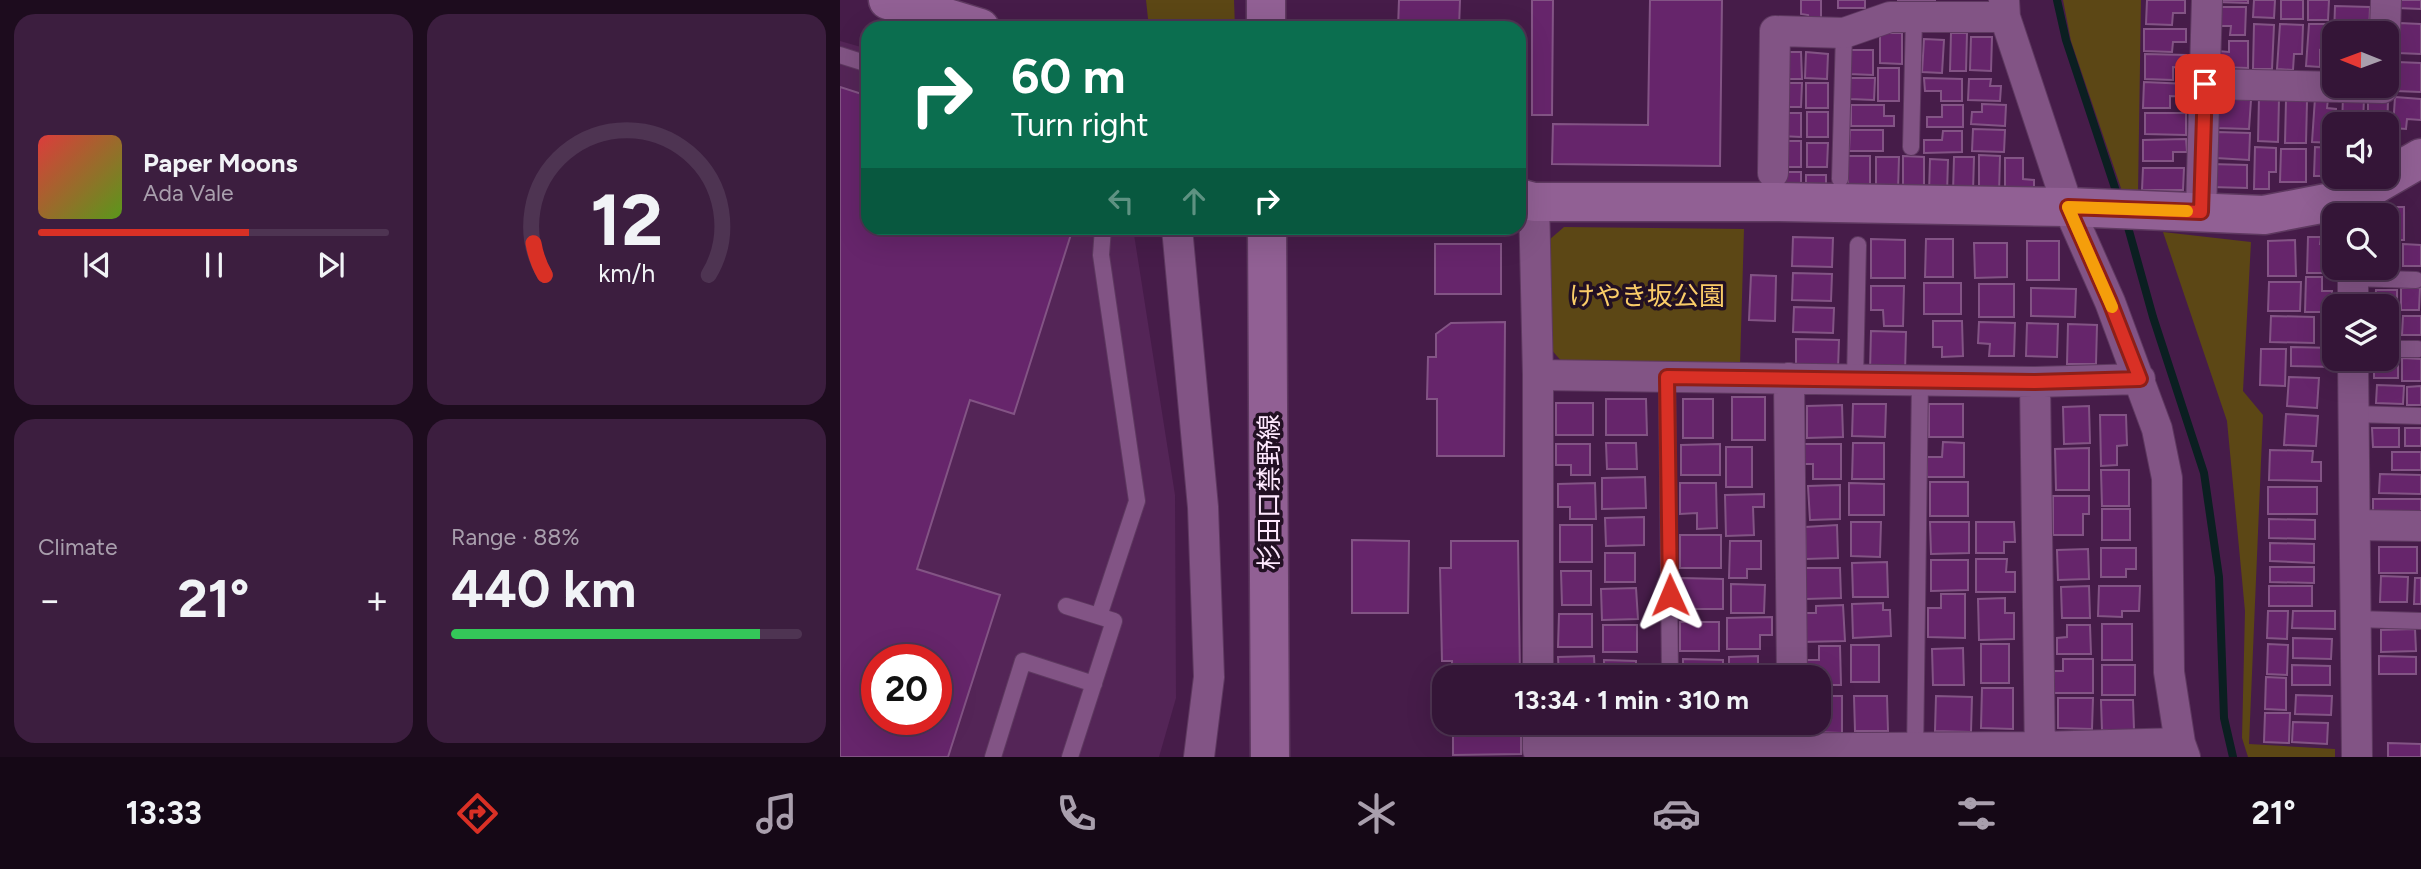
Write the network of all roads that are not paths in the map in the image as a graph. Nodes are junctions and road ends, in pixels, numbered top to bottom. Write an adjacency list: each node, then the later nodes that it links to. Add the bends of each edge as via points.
1 (888, 0): 7 (street)
2 (1266, 0): 8 (street)
3 (2207, 0): 13 (street)
4 (2386, 0): 9 (street)
5 (2004, 8): 6 (street); 21 (street)
6 (1898, 11): 10 (street); 15 (lane)
7 (957, 21)
8 (1266, 21)
9 (2385, 21)
10 (1844, 33): 17 (street, via 1775,31); 18 (lane)
11 (840, 55): 12 (lane)
12 (861, 62)
13 (2205, 84): 14 (street); 23 (street)
14 (2322, 87)
15 (1911, 147)
16 (2421, 158): 20 (street)
17 (1773, 173)
18 (1840, 179)
19 (1527, 200): 21 (street); 33 (street)
20 (2358, 203)
21 (2068, 207): 23 (street); 37 (street)
22 (2322, 210): 23 (street, via 2264,215)
23 (2186, 211)
24 (1102, 235): 45 (lane, via 1101,255 1137,501)
25 (1178, 235): 60 (street, via 1203,507 1209,677)
26 (1267, 235): 61 (street, 杉田口禁野線)
27 (1858, 245): 36 (lane)
28 (2416, 280): 29 (lane)
29 (2353, 284)
30 (2399, 349): 31 (lane)
31 (2418, 349)
32 (2353, 371): 40 (street)
33 (1538, 375): 34 (street); 48 (street)
34 (1667, 377): 35 (street); 49 (lane)
35 (1789, 378): 36 (street); 50 (street)
36 (1855, 379): 38 (street)
37 (2140, 379): 39 (street); 55 (street, via 2167,478 2169,672)
38 (1920, 380): 39 (street); 56 (lane)
39 (2035, 382): 57 (street)
40 (2354, 414): 41 (lane); 42 (street)
41 (2421, 415)
42 (2355, 524): 43 (street); 46 (street)
43 (2421, 526)
44 (1066, 606): 45 (lane)
45 (1099, 616): 51 (lane, via 1114,621)
46 (2356, 619): 47 (lane); 62 (street)
47 (2421, 621)
48 (1538, 665)
49 (1670, 665)
50 (1792, 665)
51 (1094, 684): 58 (lane, via 1023,661); 59 (lane)
52 (1792, 742): 54 (street); 56 (street)
53 (1538, 743): 54 (street)
54 (1671, 743)
55 (2182, 750): 57 (street)
56 (1915, 752): 57 (street)
57 (2040, 752)
58 (993, 757)
59 (1070, 757)
60 (1199, 757)
61 (1270, 757)
62 (2357, 757)

